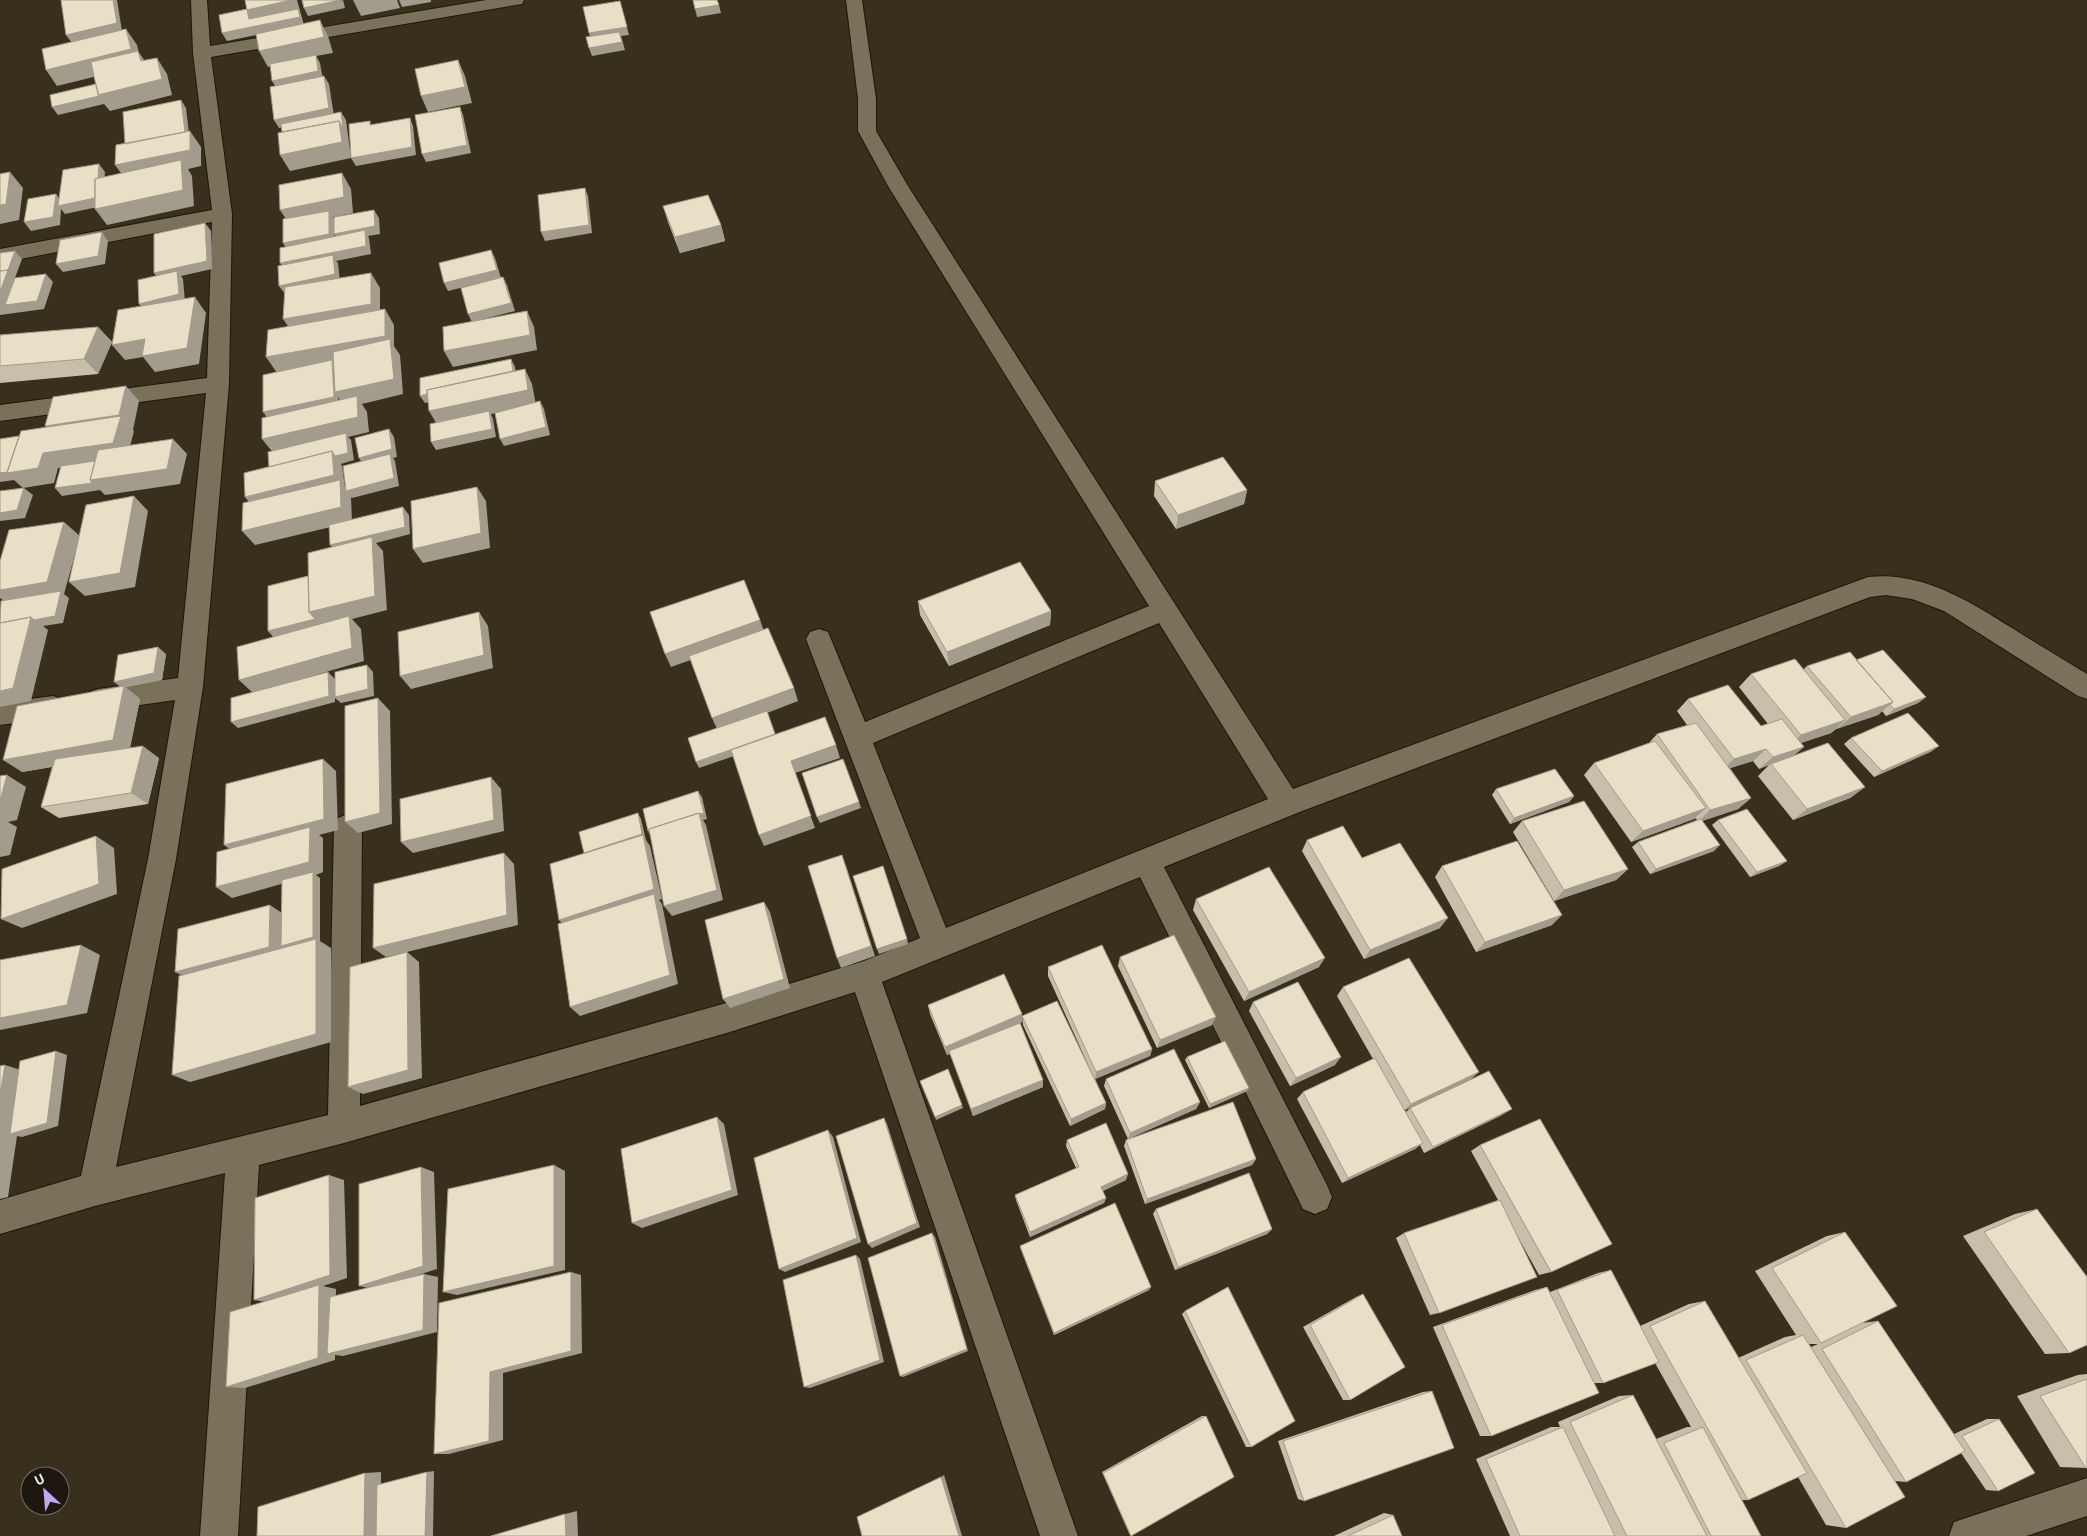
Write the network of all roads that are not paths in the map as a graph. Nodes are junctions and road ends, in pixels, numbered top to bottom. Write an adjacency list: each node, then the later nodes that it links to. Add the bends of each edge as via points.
1 (199, 0): 4 (street)
2 (516, 0): 4 (street)
3 (860, 1): 9 (street, via 868,131 898,186)
4 (202, 53): 5 (street)
5 (222, 214): 6 (street); 7 (street)
6 (0, 256)
7 (218, 384): 8 (street); 11 (street)
8 (0, 413)
9 (1164, 610): 14 (street); 15 (street)
10 (819, 639): 14 (street)
11 (190, 687): 13 (street); 22 (street, via 162,859)
12 (2087, 688): 15 (street, via 1953,604 1914,588 1868,587)
13 (0, 714)
14 (856, 738): 18 (street)
15 (1286, 804): 17 (street)
16 (348, 827): 20 (street)
17 (1147, 862): 18 (street); 23 (street)
18 (938, 945): 19 (street)
19 (864, 975): 20 (street, via 730,1017); 27 (street)
20 (344, 1127): 21 (street)
21 (243, 1151): 22 (street); 26 (street)
22 (95, 1189): 24 (street)
23 (1316, 1197)
24 (0, 1217)
25 (2087, 1497): 28 (street)
26 (219, 1536)
27 (1059, 1536)
28 (1968, 1536)

